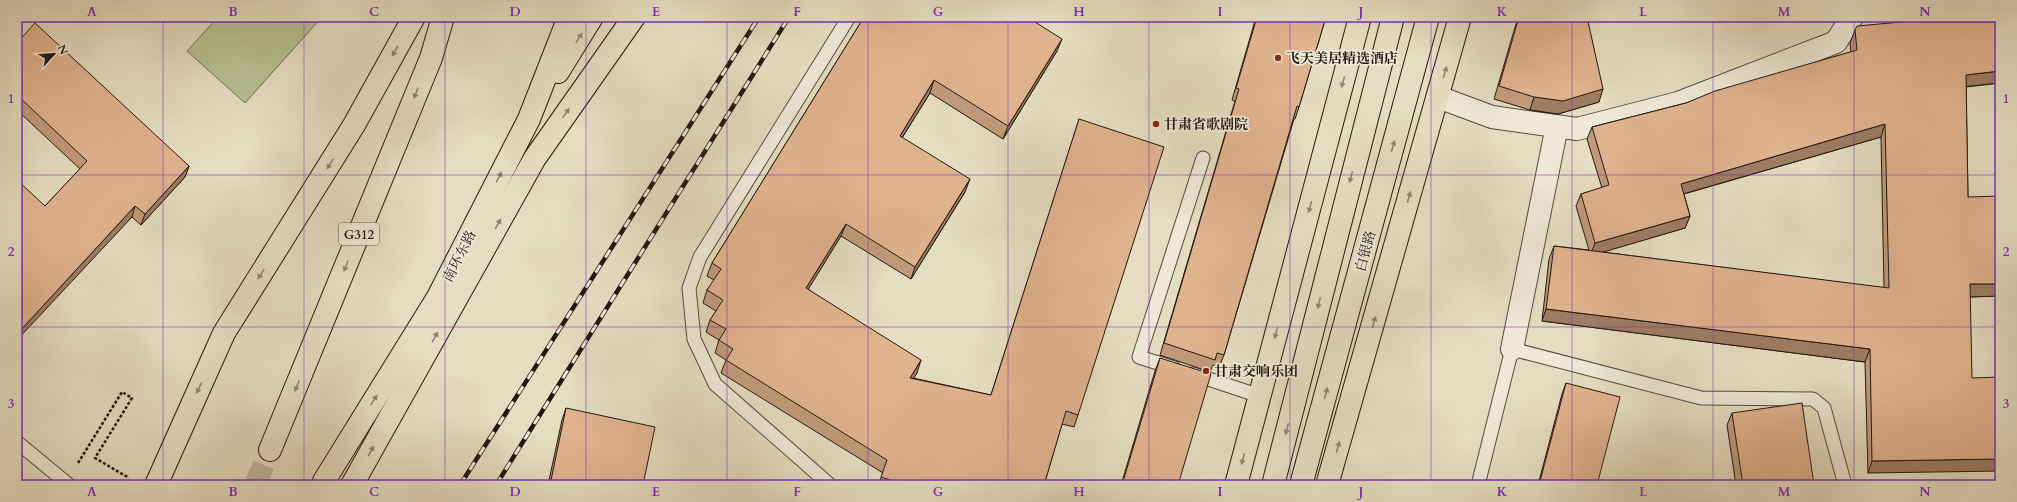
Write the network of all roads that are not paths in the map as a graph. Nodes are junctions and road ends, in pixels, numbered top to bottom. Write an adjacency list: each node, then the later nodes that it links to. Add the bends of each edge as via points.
1 (414, 17): 22 (main road, one-way to 22, via 354,125 224,333)
2 (443, 17): 19 (main road, G312, one-way to 19, via 431,58)
3 (569, 17): 13 (main road, 南环东路)
4 (592, 17): 13 (main road, one-way to 4)
5 (634, 17): 23 (main road, one-way to 5, via 535,158)
6 (849, 17): 24 (lane, via 700,257 689,288 694,338 715,384)
7 (1360, 17): 17 (main road, one-way to 17)
8 (1392, 17): 26 (main road, one-way to 26)
9 (1428, 17): 27 (main road, 白银路, one-way to 9)
10 (1460, 17): 12 (main road, one-way to 10)
11 (1852, 17): 14 (street, via 1836,42 1678,103 1578,129)
12 (1438, 97): 14 (street, via 1492,116); 28 (main road, one-way to 12)
13 (529, 119): 20 (main road, 南环东路, one-way to 13, via 438,297)
14 (1556, 126): 16 (street)
15 (1203, 158): 17 (lane, via 1139,357)
16 (1512, 349): 29 (lane); 30 (lane, via 1701,398 1813,399 1824,408)
17 (1260, 396): 25 (main road, one-way to 25)
18 (17, 442): 21 (lane)
19 (270, 450)
20 (324, 481)
21 (68, 483)
22 (146, 483)
23 (352, 485)
24 (830, 485)
25 (1236, 485)
26 (1273, 485)
27 (1301, 485)
28 (1328, 485)
29 (1478, 485)
30 (1845, 485)

